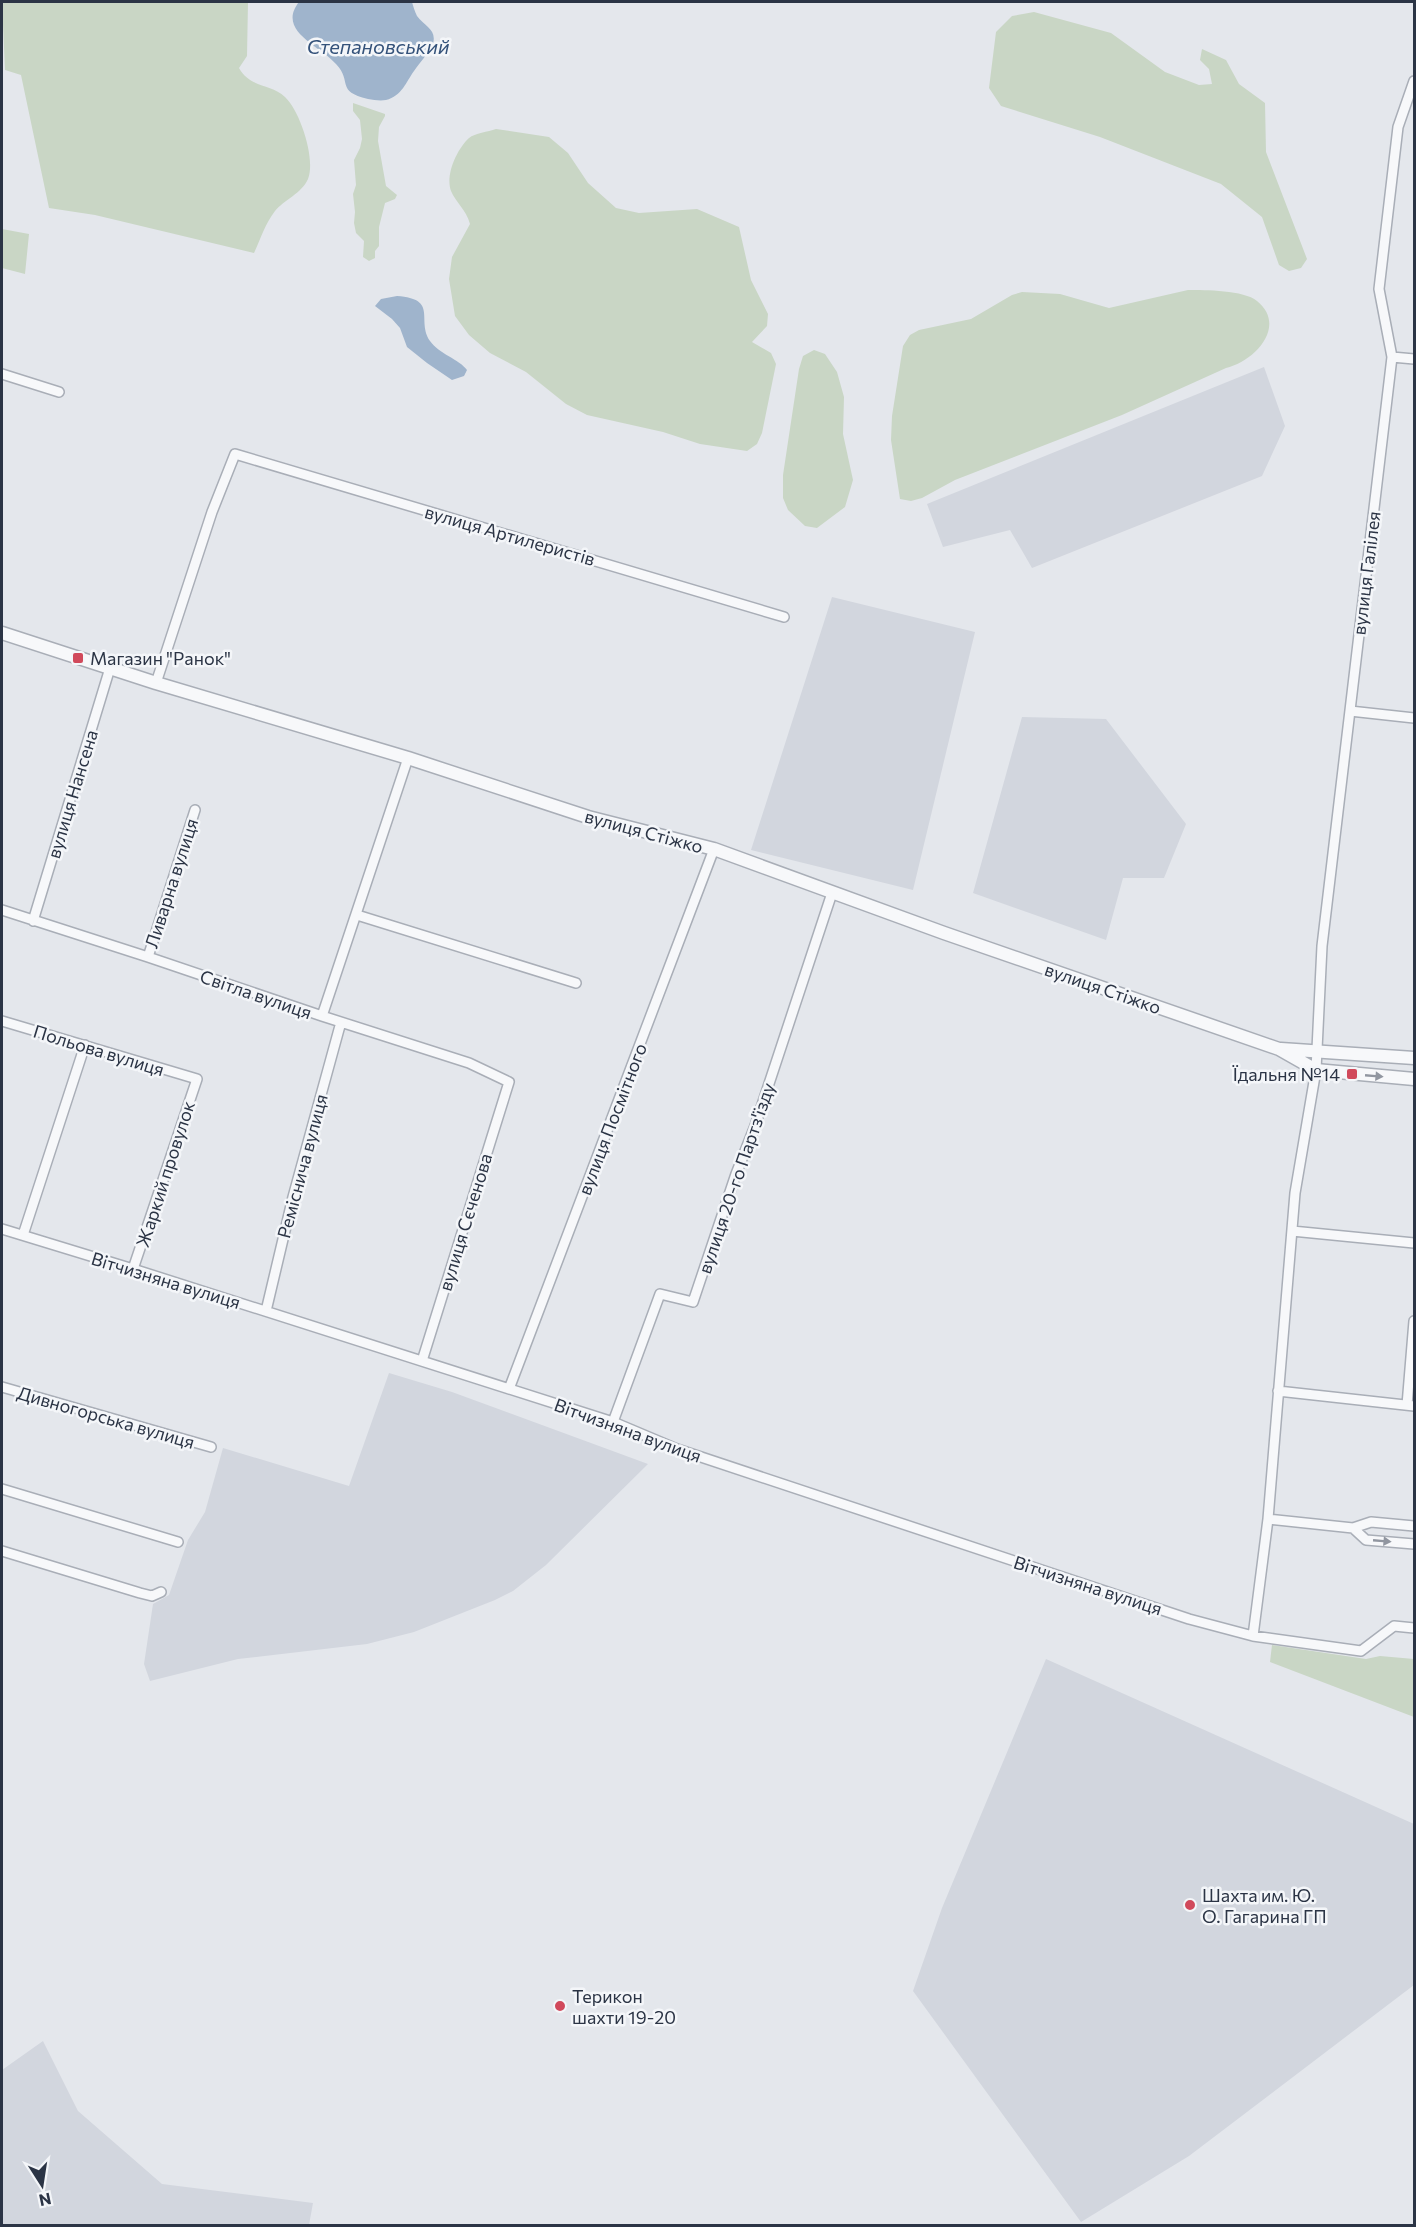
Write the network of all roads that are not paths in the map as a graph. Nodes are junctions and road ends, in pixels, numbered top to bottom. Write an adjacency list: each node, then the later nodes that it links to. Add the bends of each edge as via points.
1 (1414, 81): 2 (street, вулиця Галілея, via 1398,127 1379,289)
2 (1392, 357): 3 (street); 10 (street, вулиця Галілея)
3 (1414, 359)
4 (2, 374): 5 (street)
5 (58, 392)
6 (784, 617): 9 (street, вулиця Артилеристів, via 235,454)
7 (2, 633): 8 (street, вулиця Стіжко)
8 (110, 668): 9 (street, вулиця Стіжко); 18 (street, вулиця Нансена)
9 (156, 683): 12 (street, вулиця Стіжко)
10 (1350, 711): 11 (street); 26 (street, вулиця Галілея, via 1322,946)
11 (1414, 718)
12 (408, 758): 14 (street, вулиця Стіжко, via 588,817); 17 (street)
13 (195, 810): 19 (street, Ливарна вулиця)
14 (714, 849): 15 (street, вулиця Стіжко); 41 (street, вулиця Посмітного)
15 (832, 893): 25 (street, вулиця Стіжко); 44 (street, вулиця 20-го Партз'їзду, via 693,1302 660,1294)
16 (2, 910): 18 (street, Світла вулиця)
17 (357, 915): 20 (street); 21 (street)
18 (33, 921): 19 (street, Світла вулиця)
19 (148, 957): 21 (street, Світла вулиця)
20 (576, 983)
21 (322, 1016): 23 (street, Світла вулиця)
22 (2, 1021): 24 (street, Польова вулиця)
23 (341, 1022): 31 (street, Світла вулиця, via 469,1063); 37 (street, Реміснича вулиця)
24 (85, 1045): 29 (street, Польова вулиця); 34 (street)
25 (1280, 1049): 26 (street, вулиця Стіжко); 28 (street, вулиця Стіжко)
26 (1317, 1050): 27 (street, вулиця Стіжко); 28 (street, вулиця Галілея)
27 (1414, 1058)
28 (1316, 1070): 30 (street, вулиця Стіжко, one-way to 30); 33 (street, вулиця Галілея)
29 (197, 1079): 36 (street, Жаркий провулок)
30 (1414, 1079)
31 (509, 1082): 39 (street, вулиця Сєченова)
32 (2, 1230): 34 (street, Вітчизняна вулиця)
33 (1292, 1231): 35 (street); 42 (street, вулиця Галілея)
34 (23, 1235): 36 (street, Вітчизняна вулиця)
35 (1414, 1243)
36 (134, 1269): 37 (street, Вітчизняна вулиця)
37 (266, 1311): 39 (street, Вітчизняна вулиця)
38 (1414, 1321): 43 (street)
39 (422, 1361): 41 (street, Вітчизняна вулиця)
40 (2, 1387): 45 (street, Дивногорська вулиця)
41 (509, 1389): 44 (street, Вітчизняна вулиця)
42 (1278, 1391): 43 (street); 47 (street, вулиця Галілея)
43 (1411, 1406)
44 (613, 1422): 55 (street, Вітчизняна вулиця, via 677,1449 1178,1615)
45 (211, 1447)
46 (2, 1489): 50 (street)
47 (1268, 1519): 49 (street); 55 (street, вулиця Галілея)
48 (1414, 1526): 49 (street, via 1371,1522)
49 (1353, 1528): 51 (street, one-way to 51, via 1366,1539)
50 (178, 1542)
51 (1414, 1544)
52 (2, 1551): 53 (street, via 140,1593 153,1596)
53 (161, 1592)
54 (1414, 1628): 55 (street, Вітчизняна вулиця, via 1394,1626 1361,1651)
55 (1253, 1636)

